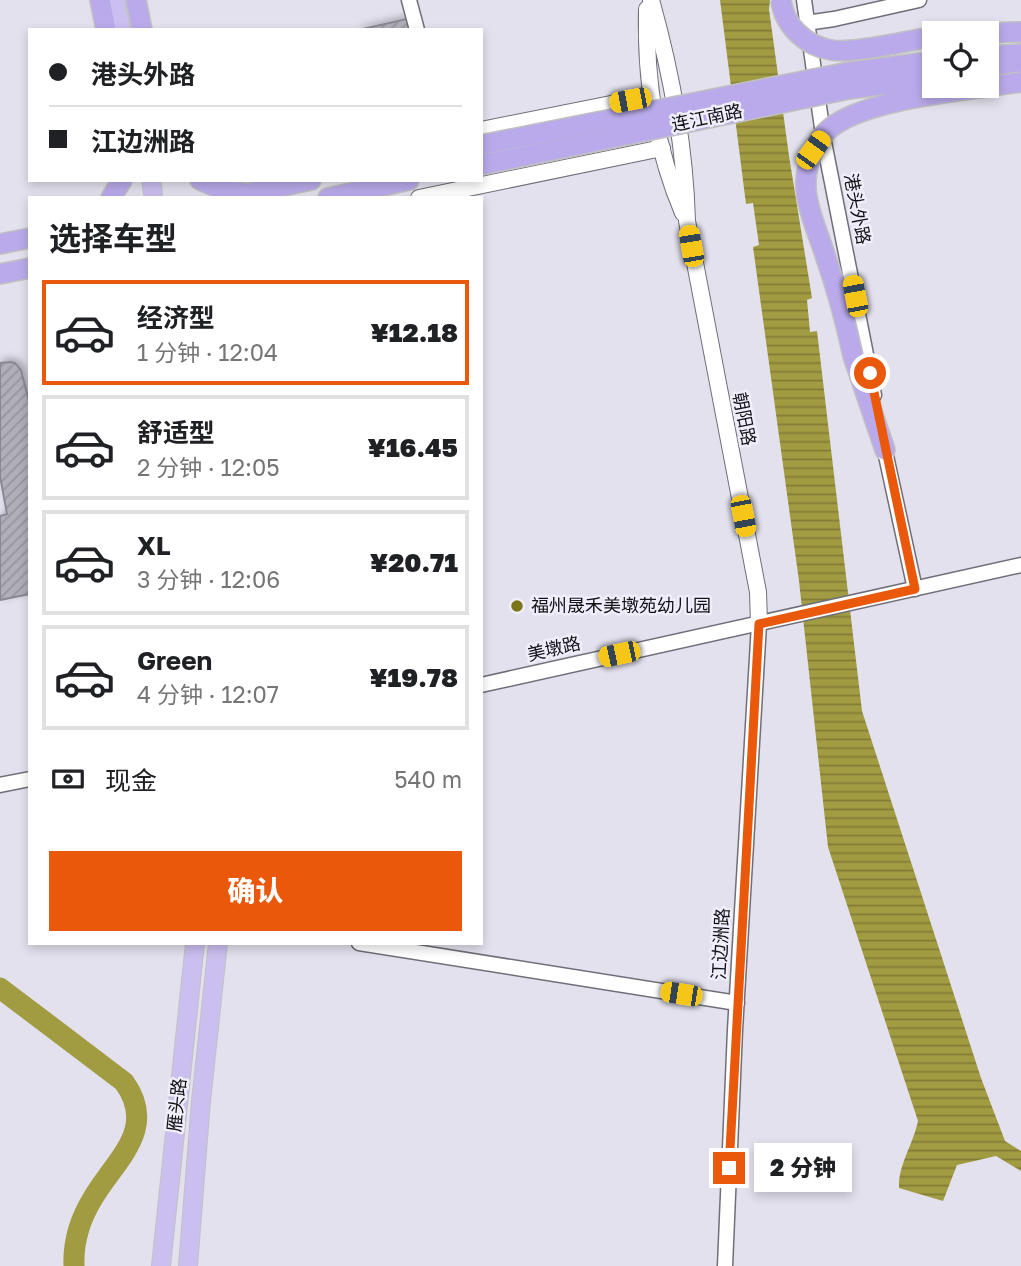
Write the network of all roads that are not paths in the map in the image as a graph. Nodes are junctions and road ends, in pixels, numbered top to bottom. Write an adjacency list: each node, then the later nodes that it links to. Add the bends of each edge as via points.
1 (100, 0): 11 (highway)
2 (115, 0): 12 (main road)
3 (121, 0): 13 (main road)
4 (136, 0): 14 (highway)
5 (409, 0): 15 (street)
6 (649, 0): 26 (main road, 朝阳路); 40 (main road, 朝阳路, via 669,74)
7 (781, 0): 18 (highway, bridge, via 792,28 811,45 833,51)
8 (804, 0): 10 (street, 港头外路)
9 (919, 0): 10 (street)
10 (806, 23): 45 (street, 港头外路, via 824,142)
11 (106, 28)
12 (121, 28)
13 (127, 28)
14 (142, 28)
15 (416, 28)
16 (999, 32): 17 (highway)
17 (1021, 32)
18 (922, 39)
19 (1021, 54): 20 (highway)
20 (999, 55)
21 (922, 63): 29 (highway, 连江南路, bridge, via 844,73)
22 (1021, 71): 23 (highway)
23 (999, 72)
24 (922, 80): 32 (highway, 连江南路, bridge, via 836,92)
25 (1021, 82): 45 (highway, bridge, via 879,106 847,117 827,131 813,150 806,174 807,198)
26 (651, 96): 27 (main road); 30 (main road, 朝阳路)
27 (609, 104): 28 (main road); 31 (main road, via 619,110 627,148)
28 (483, 130)
29 (483, 145)
30 (662, 148): 31 (main road); 40 (main road, 朝阳路)
31 (621, 156): 39 (main road)
32 (483, 165)
33 (205, 182): 36 (highway)
34 (301, 182): 36 (highway)
35 (400, 182): 38 (highway)
36 (249, 193): 37 (highway)
37 (236, 196)
38 (337, 196)
39 (429, 196)
40 (687, 221): 48 (main road, 朝阳路, via 758,592)
41 (28, 238): 42 (highway)
42 (0, 244)
43 (28, 268): 44 (highway)
44 (0, 274)
45 (885, 450): 47 (street, 港头外路)
46 (1021, 565): 47 (street)
47 (915, 589): 48 (street, 美墩路)
48 (759, 624): 49 (street, 美墩路); 55 (street, 江边洲路)
49 (483, 685)
50 (28, 779): 51 (street)
51 (0, 785)
52 (195, 945): 56 (main road, 雁头路)
53 (218, 945): 57 (main road, 雁头路)
54 (372, 945): 55 (street)
55 (737, 1003): 58 (street, 江边洲路)
56 (161, 1266)
57 (188, 1266)
58 (725, 1266)

